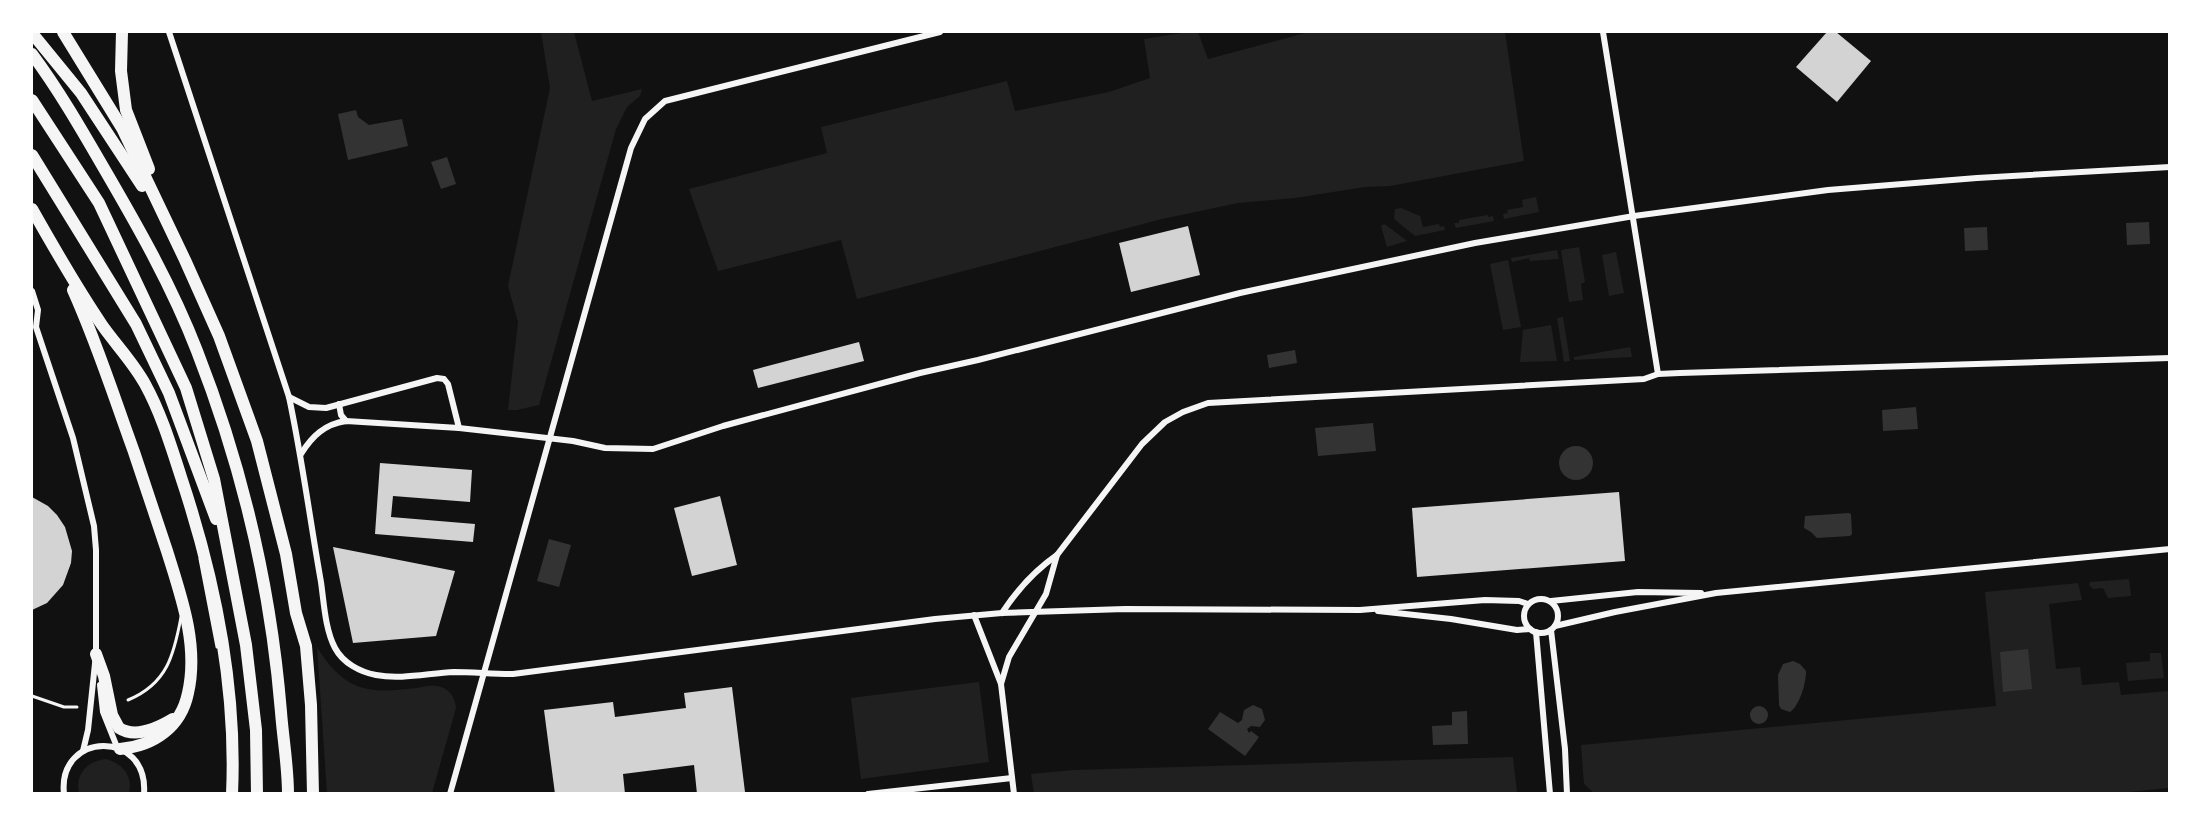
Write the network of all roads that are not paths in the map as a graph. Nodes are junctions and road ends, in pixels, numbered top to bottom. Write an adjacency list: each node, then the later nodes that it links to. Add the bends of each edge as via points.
1 (63, 32): 14 (highway, via 122,128)
2 (122, 32): 14 (highway, via 126,111)
3 (169, 32): 21 (street)
4 (940, 32): 25 (street, via 665,101 645,119 631,148)
5 (1604, 32): 12 (street)
6 (32, 33): 14 (highway, via 116,143)
7 (32, 54): 56 (highway, via 67,104 128,208 201,361 234,457 265,586 278,674)
8 (32, 100): 27 (highway, via 99,204 186,388 214,479)
9 (32, 155): 27 (highway, via 136,324 168,393)
10 (2169, 167): 12 (street, via 1828,190)
11 (32, 209): 13 (highway)
12 (1634, 216): 20 (street); 25 (street, via 1464,246 1240,293 886,381 654,449 606,448)
13 (54, 248): 32 (highway, via 93,333); 54 (highway, via 103,327 146,385 171,446 219,620 232,716)
14 (185, 260): 36 (highway, via 219,336 257,441 286,554)
15 (32, 291): 17 (street)
16 (32, 302): 17 (lane)
17 (38, 310): 18 (street)
18 (34, 324): 41 (street, via 73,438 94,526)
19 (2169, 358): 20 (street)
20 (1658, 374): 29 (street, via 1644,379 1208,403 1165,422 1142,444)
21 (289, 397): 22 (street, via 309,407); 26 (street)
22 (339, 404): 23 (street); 24 (street, via 444,379)
23 (346, 421): 24 (street); 26 (street, via 320,431)
24 (459, 428): 25 (street)
25 (551, 438): 42 (street)
26 (301, 453): 42 (street, via 329,627 340,656 352,666 376,675)
27 (228, 549): 55 (highway, via 250,677)
28 (2169, 549): 30 (street)
29 (1057, 555): 35 (street); 37 (street, via 1038,568)
30 (1716, 593): 31 (street, via 1638,592); 39 (street)
31 (1551, 601): 33 (street, via 1539,598); 39 (street, via 1559,616)
32 (183, 604): 45 (lane, via 177,642 165,672 145,693); 48 (highway, via 191,671 188,694)
33 (1528, 604): 34 (street, via 1485,600); 40 (street, via 1524,621)
34 (1360, 610): 35 (street); 40 (street)
35 (1038, 611): 37 (street); 43 (street, via 1009,657)
36 (296, 613): 46 (highway, via 306,646); 57 (highway, via 305,714)
37 (1002, 613): 38 (street)
38 (974, 615): 42 (street, via 520,673); 43 (street)
39 (1553, 628): 40 (street, via 1541,633); 64 (street)
40 (1533, 631): 63 (street)
41 (96, 654): 48 (highway, via 119,728 138,732 160,727); 49 (street, via 103,712); 50 (street)
42 (484, 673): 60 (street)
43 (1001, 684): 51 (street)
44 (32, 696): 47 (lane, via 64,707)
45 (128, 700)
46 (311, 705): 58 (highway); 59 (highway, via 319,745)
47 (77, 707)
48 (177, 717): 49 (highway, via 169,730 151,742)
49 (118, 748): 50 (street, via 105,745); 53 (street, via 138,763 143,773)
50 (83, 751): 52 (street, via 69,765)
51 (1012, 778): 61 (street); 62 (street)
52 (64, 794)
53 (144, 794)
54 (232, 794)
55 (257, 794)
56 (288, 794)
57 (306, 794)
58 (313, 794)
59 (321, 794)
60 (450, 794)
61 (868, 794)
62 (1014, 794)
63 (1550, 794)
64 (1567, 794)

